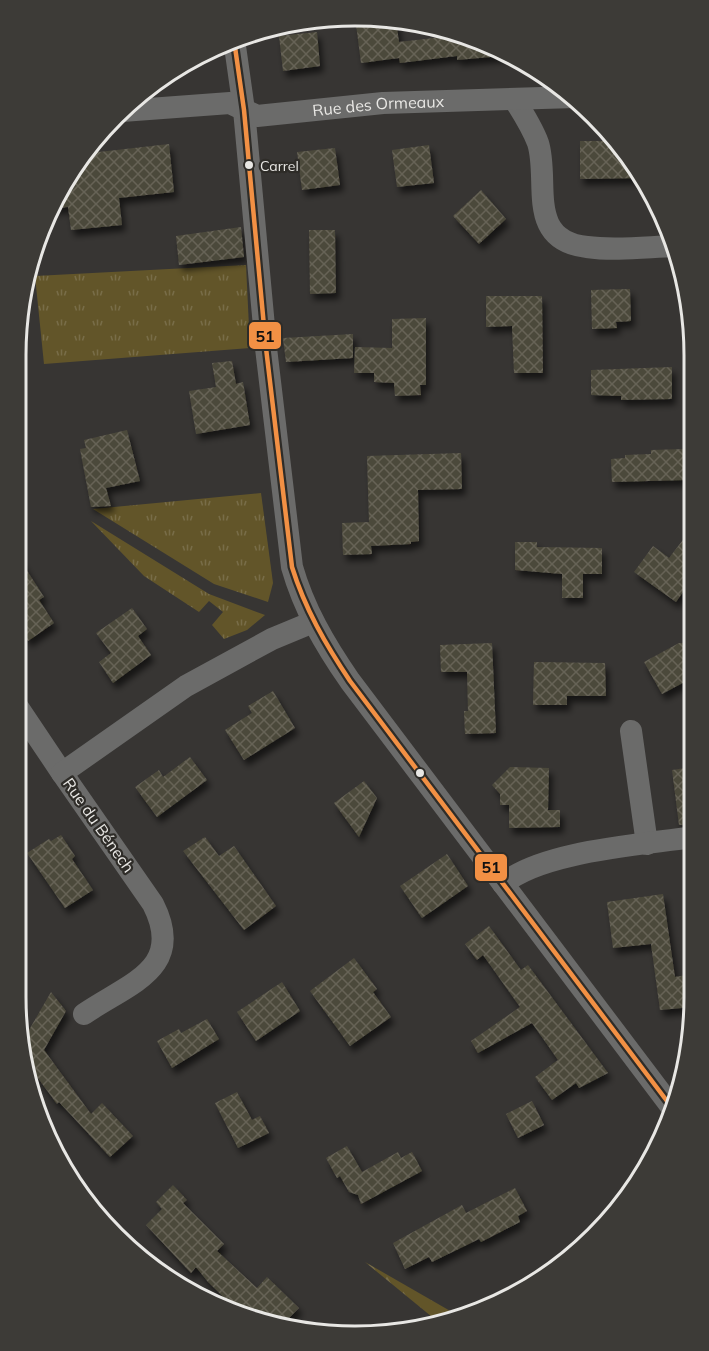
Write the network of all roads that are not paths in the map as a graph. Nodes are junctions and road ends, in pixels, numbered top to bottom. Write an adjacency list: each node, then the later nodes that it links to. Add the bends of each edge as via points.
1 (235, 48): 5 (street)
2 (561, 98): 3 (street, Rue des Ormeaux)
3 (514, 99): 5 (street, Rue des Ormeaux, via 383,103 257,116); 6 (street, via 538,145 543,214 553,230 568,242 586,248)
4 (135, 110): 5 (street, Rue des Ormeaux, via 230,103)
5 (244, 110): 7 (street, via 292,567)
6 (665, 246)
7 (313, 622): 10 (street, Rue du Bénech, via 272,639 186,687); 13 (street, via 357,690)
8 (26, 720): 10 (street)
9 (631, 731): 12 (street)
10 (62, 773): 14 (street, Rue du Bénech, via 153,904 163,922 165,941 160,960 144,975)
11 (684, 838): 12 (street)
12 (647, 844): 13 (street, via 549,860 513,875)
13 (503, 884): 15 (street)
14 (84, 1014)
15 (666, 1100)

